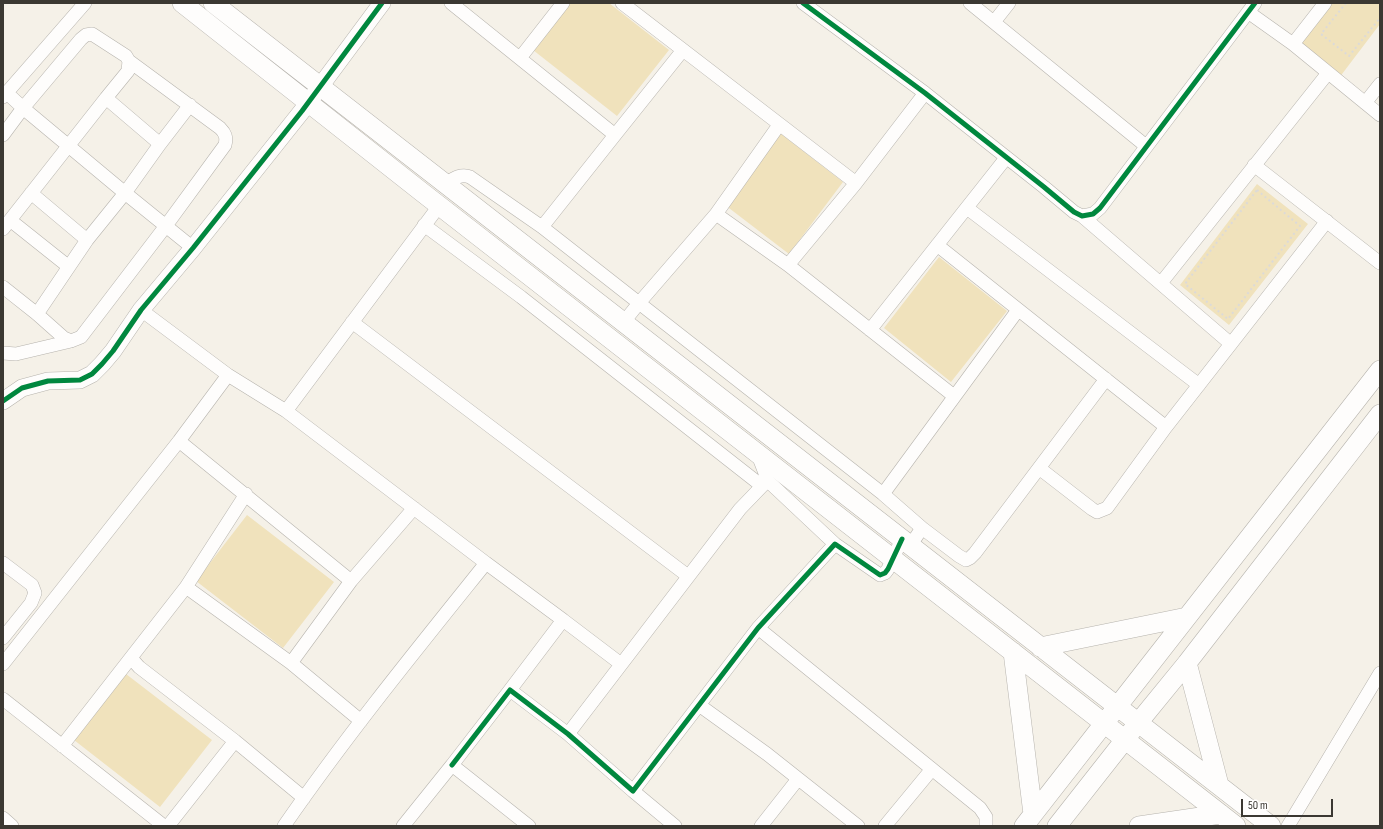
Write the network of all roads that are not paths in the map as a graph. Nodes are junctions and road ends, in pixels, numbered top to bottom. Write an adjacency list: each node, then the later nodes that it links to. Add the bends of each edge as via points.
1 (85, 3): 22 (street)
2 (182, 3): 25 (main road)
3 (213, 3): 20 (main road)
4 (382, 3): 20 (street)
5 (451, 3): 16 (street)
6 (563, 3): 16 (street)
7 (622, 3): 15 (street)
8 (803, 3): 21 (street)
9 (970, 3): 13 (street)
10 (1009, 3): 13 (street)
11 (1325, 3): 14 (street)
12 (1252, 8): 14 (street); 34 (street)
13 (994, 22): 34 (street)
14 (1292, 44): 18 (street)
15 (683, 50): 29 (street); 31 (street)
16 (520, 58): 31 (street)
17 (129, 61): 23 (street, via 128,71); 26 (street); 27 (street, via 126,56 99,38 92,34 86,35)
18 (1328, 73): 24 (street); 36 (street)
19 (1380, 84): 24 (street)
20 (320, 87): 25 (street); 38 (main road)
21 (925, 93): 35 (street); 37 (street)
22 (5, 95): 27 (street)
23 (106, 98): 32 (street); 33 (street)
24 (1365, 102): 28 (street)
25 (308, 103): 41 (main road); 52 (street)
26 (190, 105): 32 (street); 48 (street, via 220,128 227,139 217,157)
27 (23, 108): 30 (street); 33 (street)
28 (1380, 115)
29 (779, 125): 37 (street); 43 (street)
30 (3, 135)
31 (615, 135): 49 (street)
32 (160, 144): 40 (street)
33 (67, 146): 39 (street); 40 (street)
34 (1146, 146): 44 (street, via 1100,208 1093,214)
35 (1006, 158): 42 (street); 44 (street)
36 (1254, 165): 45 (street); 56 (street)
37 (856, 183): 54 (street)
38 (445, 184): 49 (street, via 466,175); 63 (main road)
39 (31, 193): 46 (street); 50 (street)
40 (125, 193): 48 (street); 50 (street)
41 (438, 206): 47 (street); 78 (main road)
42 (967, 208): 51 (street); 71 (street)
43 (716, 214): 54 (street); 58 (street)
44 (1082, 216): 56 (street)
45 (1327, 221): 53 (street); 66 (street)
46 (6, 225): 55 (street)
47 (424, 225): 62 (street); 80 (street)
48 (165, 227): 52 (street); 65 (street, via 81,337)
49 (542, 227): 58 (street)
50 (87, 240): 55 (street)
51 (937, 245): 60 (street); 64 (street)
52 (193, 248): 59 (street)
53 (1380, 263)
54 (788, 265): 64 (street)
55 (69, 267): 61 (street)
56 (1160, 283): 66 (street)
57 (3, 287): 61 (street)
58 (639, 303): 63 (street); 82 (street)
59 (141, 310): 69 (street); 73 (street, via 113,351 92,374 80,380 48,381 22,388)
60 (1018, 310): 70 (street); 72 (street)
61 (37, 314): 65 (street, via 64,338)
62 (352, 322): 74 (street); 90 (street)
63 (623, 323): 85 (main road)
64 (870, 330): 72 (street)
65 (71, 341): 67 (street, via 16,354)
66 (1230, 344): 71 (street)
67 (3, 353)
68 (1380, 370): 93 (main road)
69 (228, 374): 74 (street); 77 (street)
70 (1106, 379): 76 (street); 79 (street)
71 (1199, 385): 76 (street)
72 (954, 396): 82 (street)
73 (3, 401)
74 (286, 411): 83 (street)
75 (1380, 414): 101 (main road)
76 (1166, 427): 79 (street, via 1107,508 1097,512)
77 (179, 441): 81 (street); 102 (street)
78 (758, 454): 80 (street); 87 (main road)
79 (1040, 468): 84 (street, via 970,558 966,560 959,556)
80 (765, 483): 86 (street); 90 (street, via 740,509)
81 (246, 494): 91 (street); 92 (street)
82 (883, 494): 84 (street)
83 (414, 508): 89 (street); 91 (street)
84 (922, 528): 85 (street)
85 (906, 543): 87 (street); 97 (main road)
86 (835, 544): 87 (street, via 880,575 885,573); 95 (street)
87 (893, 560): 98 (main road)
88 (3, 563): 96 (street, via 32,585 35,593 31,603)
89 (486, 563): 94 (street); 109 (street)
90 (688, 576): 103 (street)
91 (351, 582): 100 (street)
92 (186, 587): 99 (street); 100 (street)
93 (1187, 617): 97 (main road); 108 (main road)
94 (563, 620): 103 (street); 105 (street)
95 (758, 628): 107 (street); 117 (street)
96 (3, 638)
97 (1040, 647): 108 (main road)
98 (1014, 652): 110 (main road); 124 (main road)
99 (131, 658): 114 (street, via 139,667); 115 (street)
100 (291, 663): 109 (street)
101 (1187, 663): 111 (main road); 119 (main road)
102 (3, 664)
103 (621, 664): 112 (street)
104 (1380, 673): 140 (street)
105 (510, 690): 112 (street); 116 (street)
106 (3, 699): 115 (street)
107 (699, 705): 118 (street, via 768,754); 120 (street)
108 (1117, 707): 110 (main road); 111 (main road)
109 (361, 721): 121 (street)
110 (1104, 723): 113 (main road); 124 (main road)
111 (1138, 723): 113 (main road); 119 (main road)
112 (568, 734): 120 (street)
113 (1125, 739): 122 (main road); 136 (main road)
114 (235, 741): 121 (street); 127 (street)
115 (62, 746): 126 (street)
116 (452, 765): 129 (street); 130 (street)
117 (932, 769): 134 (street); 135 (street, via 980,808 986,817)
118 (798, 779): 132 (street); 133 (street)
119 (1219, 785): 139 (main road)
120 (633, 791): 131 (street)
121 (304, 798): 128 (street)
122 (1221, 814): 137 (main road); 138 (main road)
123 (3, 818): 125 (street)
124 (1028, 820)
125 (12, 826)
126 (164, 826)
127 (168, 826)
128 (284, 826)
129 (403, 826)
130 (529, 826)
131 (675, 826)
132 (761, 826)
133 (858, 826)
134 (885, 826)
135 (986, 826)
136 (1057, 826)
137 (1140, 826)
138 (1236, 826)
139 (1271, 826)
140 (1288, 826)

